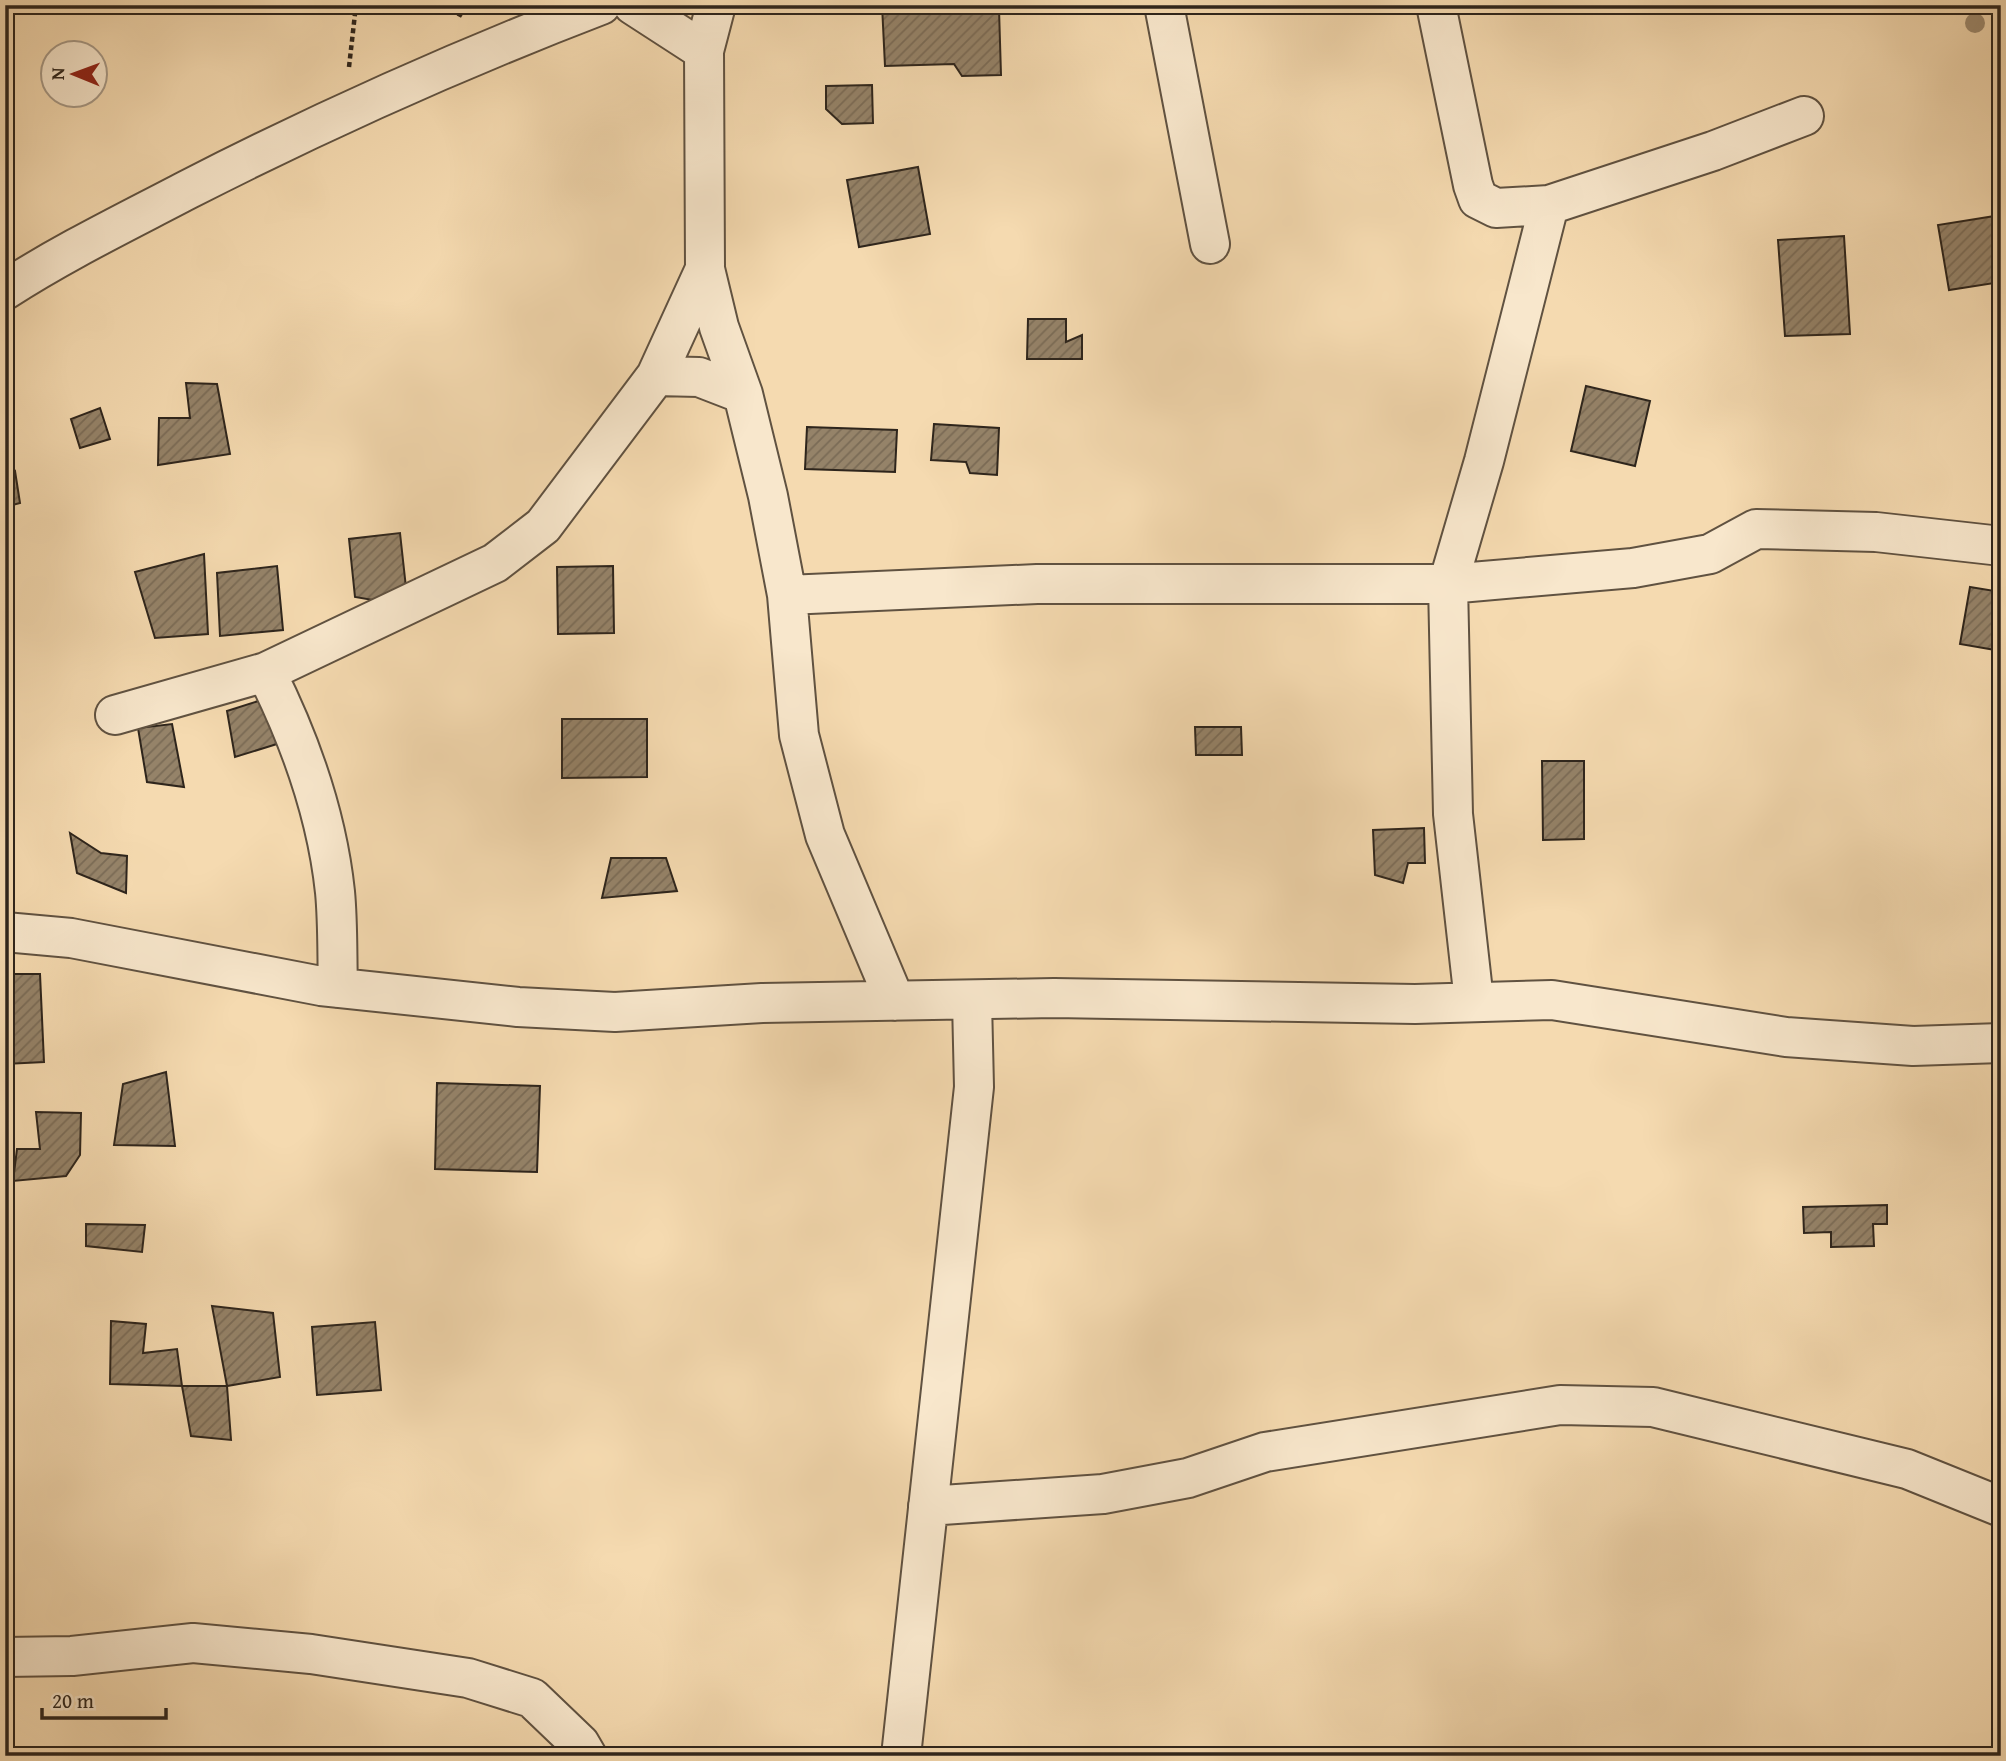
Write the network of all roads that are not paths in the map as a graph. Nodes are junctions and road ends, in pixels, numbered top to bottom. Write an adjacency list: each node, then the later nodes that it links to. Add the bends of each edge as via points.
1 (601, 5): 11 (street, via 334,118 59,256)
2 (633, 5): 6 (street)
3 (716, 5): 6 (street)
4 (1164, 5): 9 (street)
5 (1436, 5): 8 (street, via 1478,200 1496,208)
6 (704, 51): 10 (street)
7 (1804, 116): 8 (street)
8 (1549, 205): 15 (street)
9 (1210, 244)
10 (705, 269): 12 (street); 13 (street)
11 (5, 290)
12 (656, 376): 13 (street, via 699,377); 17 (street, via 543,526 495,563)
13 (743, 394): 16 (street)
14 (2001, 546): 15 (street, via 1876,532 1756,530 1710,554 1633,568)
15 (1448, 584): 16 (street, via 1037,584); 23 (street, via 1453,814)
16 (786, 595): 21 (street, via 799,735 825,835)
17 (266, 672): 18 (street); 20 (street, via 296,741 325,831 335,893)
18 (115, 715)
19 (5, 932): 20 (street, via 84,940)
20 (338, 988): 21 (street, via 615,1012)
21 (895, 1001): 22 (street)
22 (972, 1001): 23 (street); 25 (street, via 974,1087)
23 (1474, 1001): 24 (street, via 1552,1000 1799,1038 1913,1046)
24 (2001, 1043)
25 (928, 1506): 26 (street, via 1103,1494 1188,1478 1265,1452 1560,1405 1619,1404 1653,1407 1908,1469); 29 (street)
26 (2001, 1507)
27 (5, 1657): 28 (street, via 72,1656 192,1643 311,1654 468,1678 533,1698)
28 (587, 1756)
29 (901, 1756)

